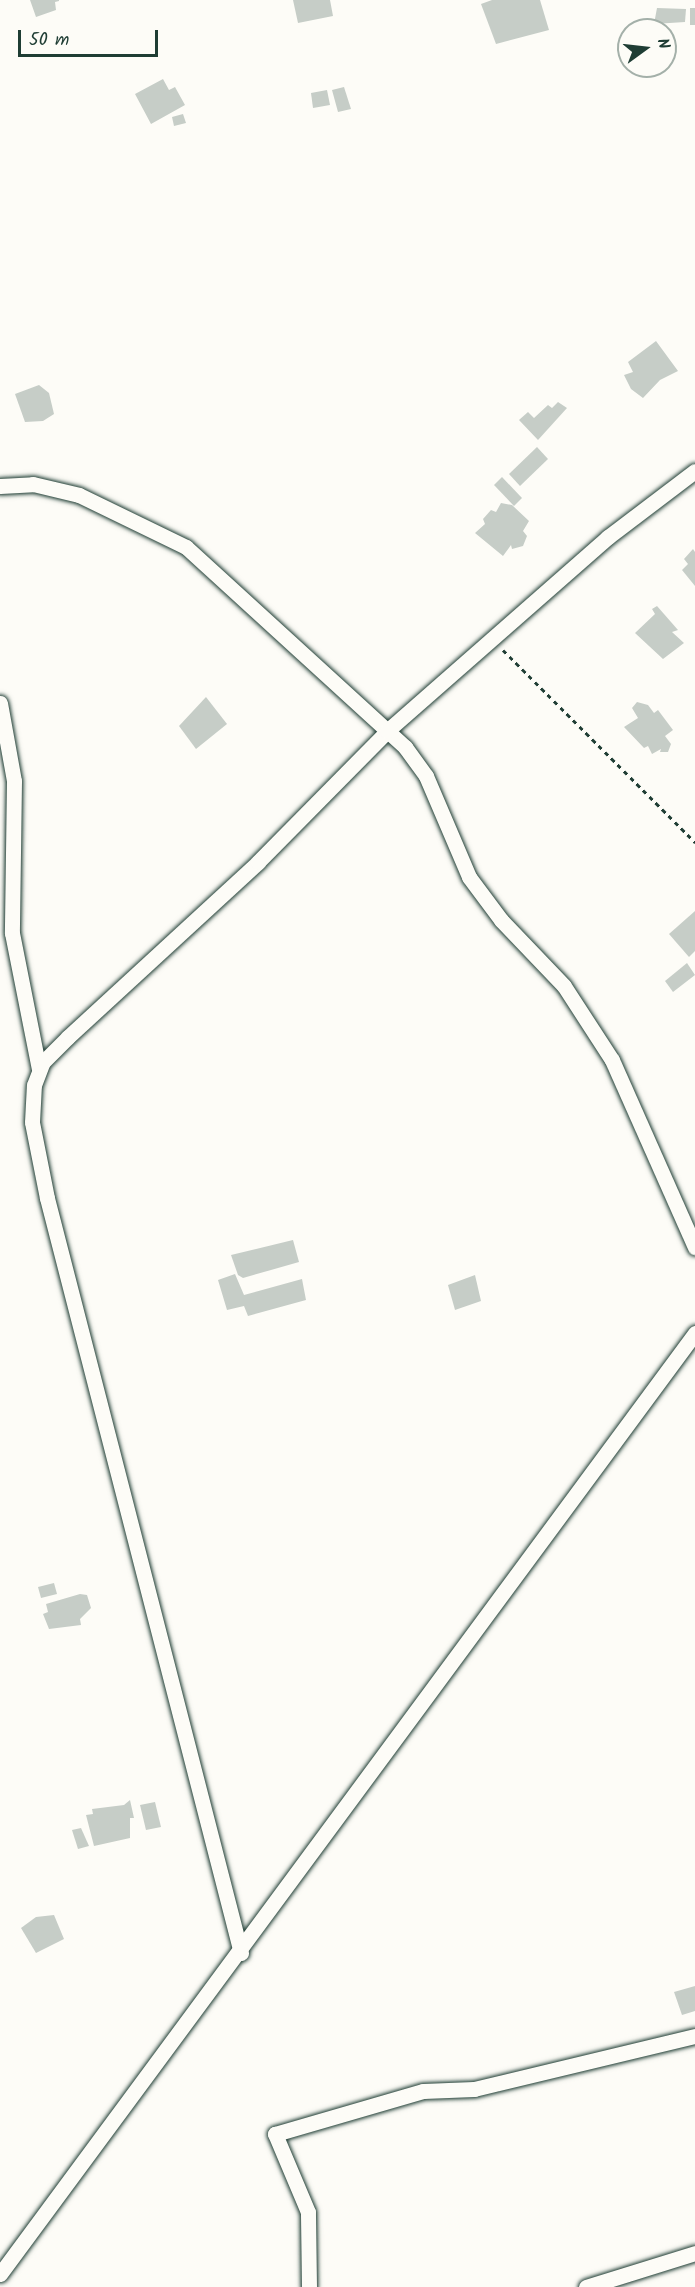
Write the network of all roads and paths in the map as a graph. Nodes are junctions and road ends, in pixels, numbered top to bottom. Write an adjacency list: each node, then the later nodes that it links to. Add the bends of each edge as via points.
1 (695, 471): 3 (street, via 661,493)
2 (0, 486): 5 (street, via 33,484 79,495 186,547)
3 (491, 638): 5 (street); 6 (path)
4 (0, 703): 7 (street, via 14,781 12,933)
5 (387, 731): 7 (street, via 258,862 68,1037); 8 (street, via 426,776 469,877 501,920 564,986 612,1060)
6 (695, 842)
7 (39, 1069): 10 (street, via 32,1122 47,1198)
8 (695, 1247)
9 (695, 1333): 10 (street)
10 (241, 1953): 13 (street)
11 (695, 2036): 14 (street, via 474,2089 423,2091 275,2134 308,2212)
12 (695, 2253): 15 (street)
13 (0, 2274)
14 (309, 2287)
15 (586, 2287)

